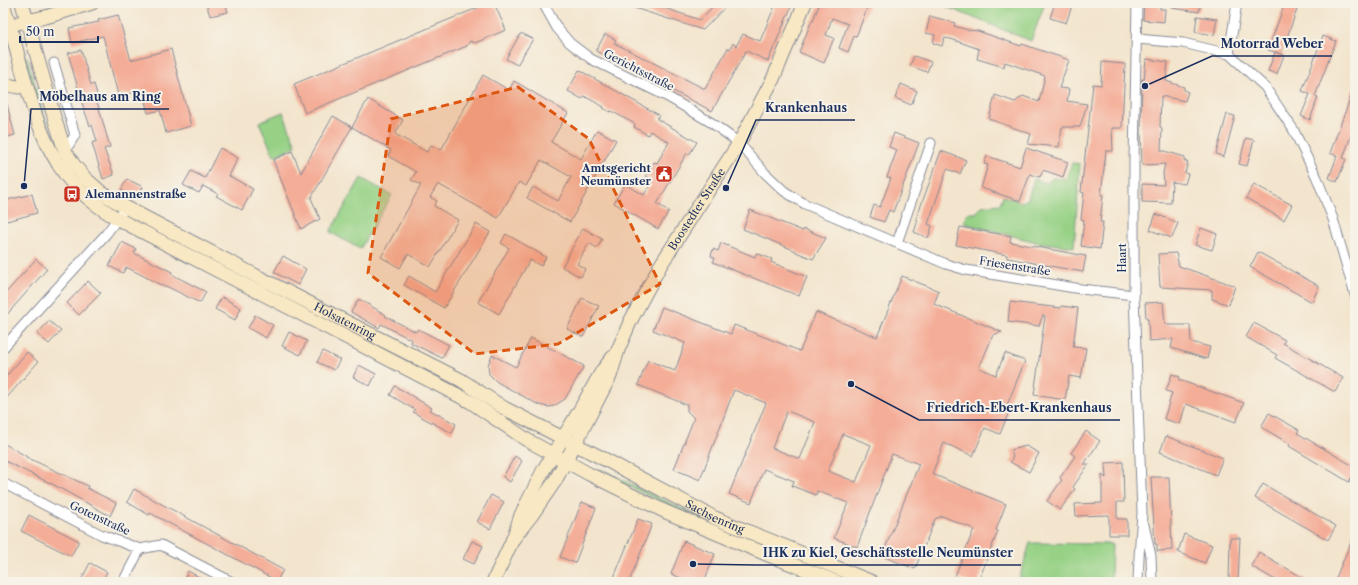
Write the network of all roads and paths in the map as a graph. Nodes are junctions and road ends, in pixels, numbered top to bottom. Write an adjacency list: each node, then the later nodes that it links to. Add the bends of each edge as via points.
1 (4, 3): 9 (main road, Holsatenring)
2 (22, 3): 8 (main road, Holsatenring)
3 (92, 3): 8 (main road)
4 (543, 3): 15 (street, Gerichtsstraße, via 557,28 570,43 591,58 692,111)
5 (805, 3): 15 (main road, Boostedter Straße, via 773,79)
6 (1138, 3): 10 (street, Haart)
7 (1237, 3): 11 (street)
8 (27, 20): 9 (main road); 17 (main road, Holsatenring)
9 (6, 26): 14 (main road, Holsatenring)
10 (1136, 39): 11 (street, via 1183,43); 21 (street, Haart)
11 (1229, 54): 22 (street, via 1265,87 1292,129 1317,178 1333,219)
12 (54, 63): 17 (street, via 75,135)
13 (3, 84): 14 (main road)
14 (26, 86): 19 (main road, Holsatenring, via 36,118 55,160 78,189)
15 (739, 143): 20 (street, Friesenstraße, via 784,191 804,204); 24 (main road, Boostedter Straße, via 660,266)
16 (931, 143): 20 (street)
17 (65, 151): 18 (main road, Holsatenring, via 85,178)
18 (124, 207): 19 (street); 25 (main road, Holsatenring, via 461,380 504,408)
19 (118, 219): 23 (street); 27 (main road, Holsatenring, via 471,402)
20 (896, 243): 21 (street, Friesenstraße, via 966,270)
21 (1134, 295): 30 (street, Haart)
22 (1355, 295)
23 (3, 348)
24 (618, 350): 25 (main road, Boostedter Straße, via 602,371); 26 (main road, Boostedter Straße, via 610,376)
25 (564, 438): 26 (main road, Sachsenring); 27 (main road, Boostedter Straße)
26 (576, 444): 28 (main road, Boostedter Straße); 37 (main road, Sachsenring, via 715,518)
27 (552, 454): 28 (main road, Sachsenring); 31 (main road, Boostedter Straße, via 521,515)
28 (566, 461): 31 (main road, Boostedter Straße, via 555,482); 36 (main road, Sachsenring, via 666,512)
29 (3, 483): 32 (street, Gotenstraße, via 102,535)
30 (1142, 513): 38 (street, Haart); 39 (street, Haart, via 1151,556)
31 (513, 539): 35 (main road, Boostedter Straße)
32 (140, 549): 33 (street); 34 (street, via 161,545)
33 (123, 582)
34 (232, 582)
35 (493, 582)
36 (837, 582)
37 (872, 582)
38 (1138, 582)
39 (1152, 582)

